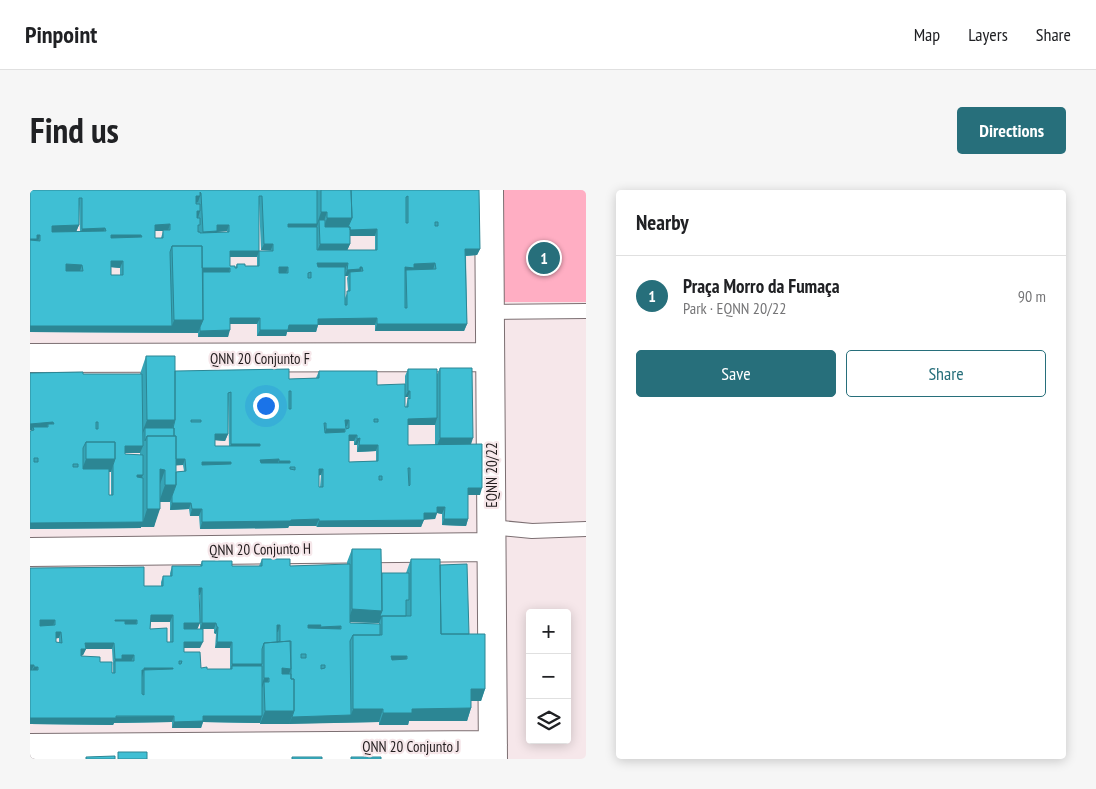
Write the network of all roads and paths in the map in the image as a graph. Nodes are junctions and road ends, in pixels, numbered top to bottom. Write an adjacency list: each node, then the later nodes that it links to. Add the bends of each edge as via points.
1 (488, 190): 3 (street, EQNN 20/22)
2 (586, 311): 3 (lane)
3 (490, 312): 4 (street, EQNN 20/22)
4 (490, 357): 5 (street, QNN 20 Conjunto F); 7 (street, EQNN 20/22)
5 (30, 358)
6 (586, 529): 7 (lane, via 532,531)
7 (491, 537): 8 (street, QNN 20 Conjunto H); 10 (street, EQNN 20/22)
8 (30, 552)
9 (30, 748): 10 (street, QNN 20 Conjunto J)
10 (493, 752)

